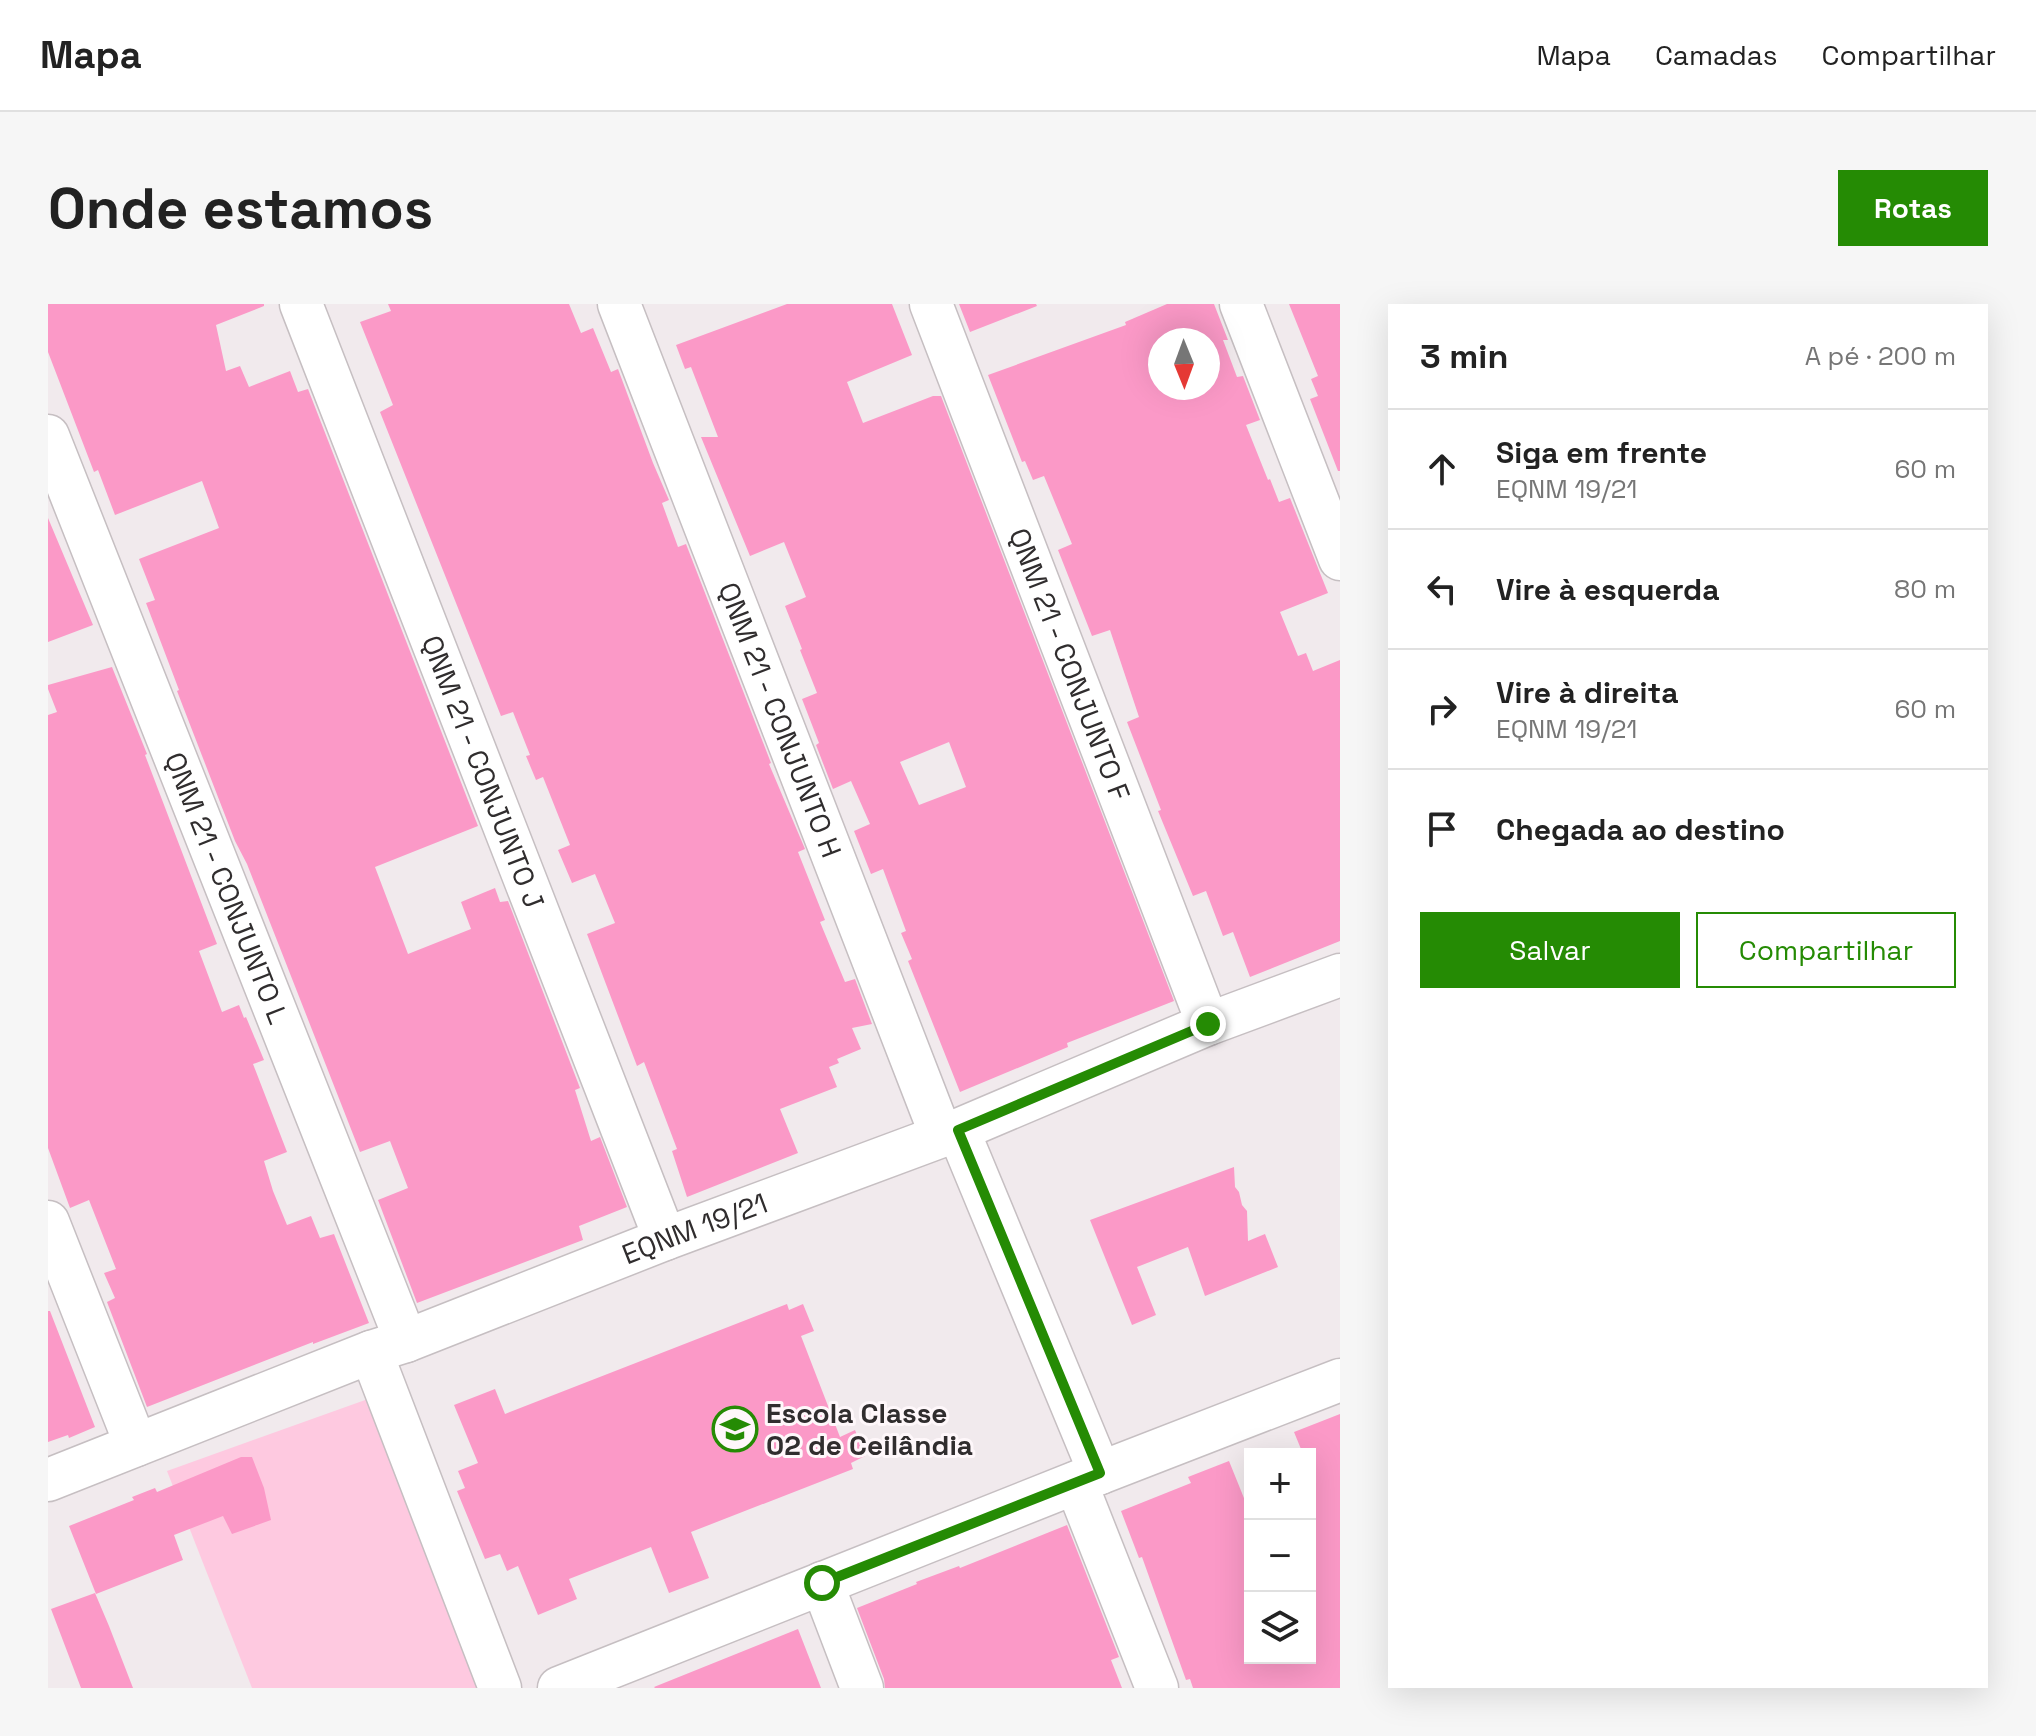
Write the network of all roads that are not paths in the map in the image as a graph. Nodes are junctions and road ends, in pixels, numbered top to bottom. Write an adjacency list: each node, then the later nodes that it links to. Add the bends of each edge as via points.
1 (301, 304): 11 (street, QNM 21 - CONJUNTO J)
2 (619, 304): 9 (street, QNM 21 - CONJUNTO H)
3 (931, 304): 8 (street, QNM 21 - CONJUNTO F)
4 (1241, 304): 6 (street)
5 (48, 436): 12 (street, QNM 21 - CONJUNTO L)
6 (1340, 559)
7 (1340, 975): 8 (street, EQNM 19/21)
8 (1208, 1024): 9 (street, EQNM 19/21)
9 (950, 1133): 11 (street, EQNM 19/21); 15 (street, QNM 21 - CONJUNTO H)
10 (48, 1222): 14 (street)
11 (665, 1239): 12 (street, EQNM 19/21)
12 (388, 1346): 14 (street, EQNM 19/21); 18 (street, QNM 21 - CONJUNTO L)
13 (1340, 1380): 15 (street)
14 (136, 1445): 16 (street, EQNM 19/21)
15 (1088, 1478): 17 (street); 21 (street, QNM 21 - CONJUNTO H)
16 (48, 1480)
17 (822, 1583): 19 (street); 20 (street)
18 (500, 1688)
19 (559, 1688)
20 (862, 1688)
21 (1157, 1688)

